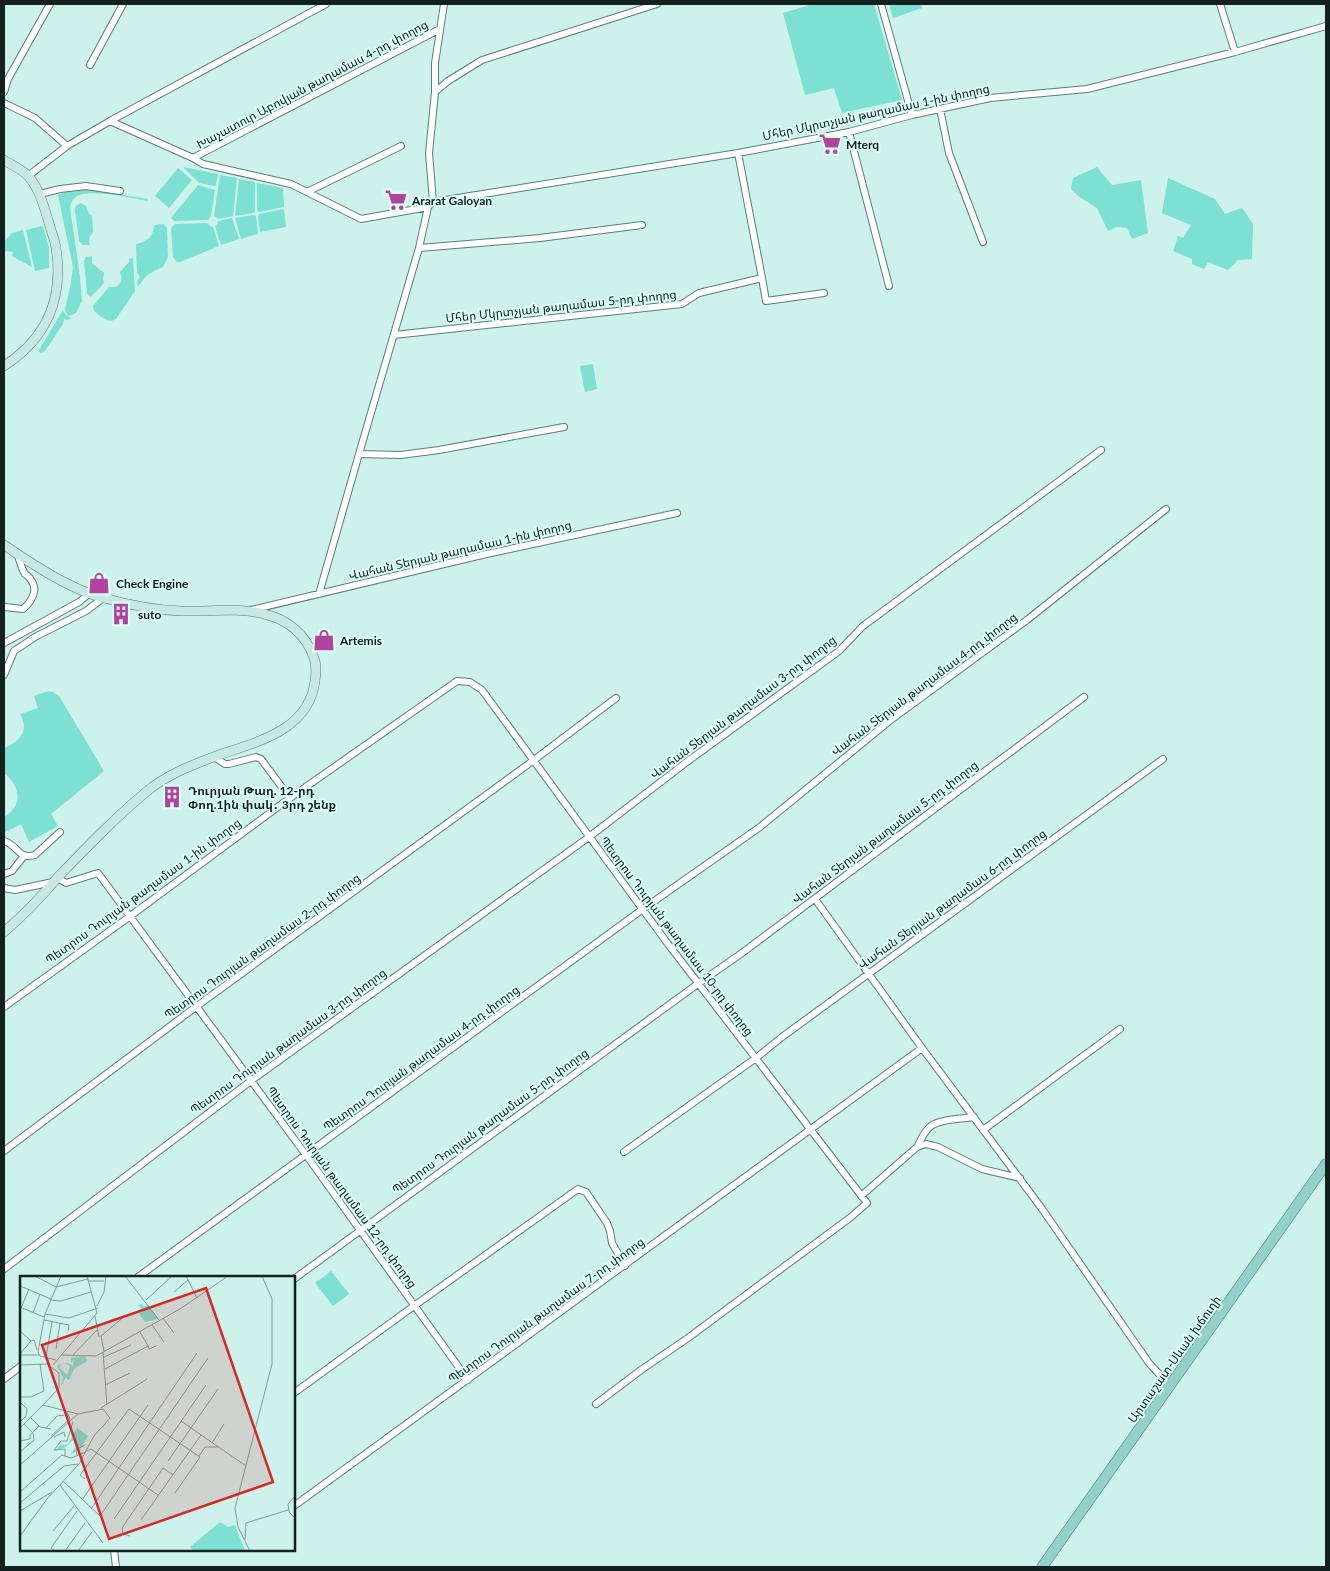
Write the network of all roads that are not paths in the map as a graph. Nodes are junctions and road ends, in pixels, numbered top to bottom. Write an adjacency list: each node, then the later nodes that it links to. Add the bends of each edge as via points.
1 (50, 4): 12 (street)
2 (123, 4): 11 (street)
3 (326, 4): 17 (street)
4 (444, 4): 9 (street)
5 (657, 4): 13 (street, via 482,60)
6 (881, 4): 16 (street)
7 (1220, 4): 10 (street)
8 (1326, 26): 10 (street, Մհեր Մկրտչյան թաղամաս 1-ին փողոց)
9 (440, 29): 13 (street); 22 (street, Խաչատուր Աբովյան թաղամաս 4-րդ փողոց)
10 (1235, 52): 15 (street, Մհեր Մկրտչյան թաղամաս 1-ին փողոց, via 1087,89 990,98)
11 (90, 65)
12 (4, 92)
13 (435, 92): 28 (street, via 429,153)
14 (4, 103): 19 (street, via 35,118)
15 (940, 109): 16 (street, Մհեր Մկրտչյան թաղամաս 1-ին փողոց); 31 (street, via 949,153)
16 (912, 115): 18 (street, Մհեր Մկրտչյան թաղամաս 1-ին փողոց)
17 (110, 121): 19 (street); 22 (street)
18 (849, 132): 21 (street, Մհեր Մկրտչյան թաղամաս 1-ին փողոց); 34 (street)
19 (67, 146): 24 (street)
20 (401, 146): 26 (street)
21 (738, 153): 28 (street, Մհեր Մկրտչյան թաղամաս 1-ին փողոց); 33 (street)
22 (194, 158): 26 (street, via 203,164 291,184)
23 (4, 160): 24 (main road)
24 (28, 176): 27 (main road)
25 (120, 191): 27 (street, via 86,186)
26 (307, 192): 29 (street, via 361,219)
27 (40, 194): 37 (main road, via 56,247 56,290 42,332 19,356)
28 (433, 202): 29 (street)
29 (428, 207): 32 (street)
30 (642, 225): 32 (street)
31 (983, 242)
32 (419, 248): 36 (street)
33 (762, 278): 35 (street, via 766,302); 36 (street, Մհեր Մկրտչյան թաղամաս 5-րդ փողոց, via 699,293 682,304)
34 (889, 286)
35 (824, 293)
36 (394, 335): 40 (street)
37 (4, 366)
38 (564, 427): 40 (street, via 401,455)
39 (1101, 450): 60 (street, Վահան Տերյան թաղամաս 3-րդ փողոց, via 863,626 839,652)
40 (358, 454): 46 (street)
41 (1166, 509): 67 (street, Վահան Տերյան թաղամաս 4-րդ փողոց, via 1056,598 892,719 760,827)
42 (677, 513): 46 (street, Վահան Տերյան թաղամաս 1-ին փողոց)
43 (4, 545): 44 (main road)
44 (17, 554): 45 (main road); 48 (street, via 25,574 32,580 34,594 23,608)
45 (90, 593): 47 (main road); 50 (street)
46 (319, 594): 49 (street, Վահան Տերյան թաղամաս 1-ին փողոց)
47 (103, 598): 49 (main road, via 181,611); 51 (street, via 14,651)
48 (4, 607)
49 (248, 611): 55 (main road, via 282,620 303,636 316,662 314,688 311,700 301,715 288,726 270,737)
50 (4, 643)
51 (4, 675)
52 (470, 682): 57 (street, Պետրոս Դուրյան թաղամաս 10-րդ փողոց, via 482,690); 58 (street, Պետրոս Դուրյան թաղամաս 1-ին փողոց, via 457,681)
53 (1084, 697): 66 (street, Վահան Տերյան թաղամաս 5-րդ փողոց)
54 (616, 698): 57 (street, Պետրոս Դուրյան թաղամաս 2-րդ փողոց)
55 (214, 757): 58 (street, via 225,764 256,757 262,759); 64 (main road, via 171,775 148,790 101,832)
56 (1163, 759): 70 (street, Վահան Տերյան թաղամաս 6-րդ փողոց)
57 (534, 760): 60 (street, Պետրոս Դուրյան թաղամաս 10-րդ փողոց); 72 (street, Պետրոս Դուրյան թաղամաս 2-րդ փողոց)
58 (290, 798): 68 (street, Պետրոս Դուրյան թաղամաս 1-ին փողոց)
59 (60, 832): 62 (street, via 35,855)
60 (589, 837): 67 (street, Պետրոս Դուրյան թաղամաս 10-րդ փողոց); 77 (street, Պետրոս Դուրյան թաղամաս 3-րդ փողոց)
61 (4, 841): 62 (street)
62 (24, 856): 63 (street, via 12,871)
63 (4, 874)
64 (56, 880): 65 (street, via 15,890); 68 (street, Պետրոս Դուրյան թաղամաս 12-րդ փողոց, via 66,883 98,874); 69 (main road)
65 (4, 888)
66 (815, 899): 70 (street); 71 (street, Վահան Տերյան թաղամաս 5-րդ փողոց)
67 (643, 909): 71 (street, Պետրոս Դուրյան թաղամաս 10-րդ փողոց); 84 (street, Պետրոս Դուրյան թաղամաս 4-րդ փողոց)
68 (129, 917): 72 (street, Պետրոս Դուրյան թաղամաս 12-րդ փողոց); 73 (street, Պետրոս Դուրյան թաղամաս 1-ին փողոց)
69 (4, 932)
70 (870, 974): 75 (street); 76 (street, Վահան Տերյան թաղամաս 6-րդ փողոց)
71 (699, 982): 76 (street, Պետրոս Դուրյան թաղամաս 10-րդ փողոց); 88 (street, Պետրոս Դուրյան թաղամաս 5-րդ փողոց)
72 (197, 1006): 77 (street, Պետրոս Դուրյան թաղամաս 12-րդ փողոց); 82 (street, Պետրոս Դուրյան թաղամաս 2-րդ փողոց)
73 (4, 1007)
74 (1120, 1029): 80 (street)
75 (922, 1048): 78 (street); 79 (street, Պետրոս Դուրյան թաղամաս 7-րդ փողոց)
76 (756, 1058): 79 (street, Պետրոս Դուրյան թաղամաս 10-րդ փողոց); 83 (street, Վահան Տերյան թաղամաս 6-րդ փողոց)
77 (252, 1080): 84 (street, Պետրոս Դուրյան թաղամաս 12-րդ փողոց); 90 (street, Պետրոս Դուրյան թաղամաս 3-րդ փողոց)
78 (974, 1117): 80 (street); 81 (street, via 931,1126)
79 (811, 1130): 87 (street, Պետրոս Դուրյան թաղամաս 10-րդ փողոց); 89 (street, Պետրոս Դուրյան թաղամաս 7-րդ փողոց)
80 (983, 1130): 86 (street)
81 (917, 1146): 86 (street, via 938,1147 982,1169); 87 (street)
82 (4, 1151)
83 (624, 1152)
84 (306, 1155): 88 (street, Պետրոս Դուրյան թաղամաս 12-րդ փողոց); 91 (street, Պետրոս Դուրյան թաղամաս 4-րդ փողոց)
85 (1326, 1164): 97 (main road, Արտաշատ-Սևան խճուղի)
86 (1020, 1178): 97 (street, via 1149,1363)
87 (861, 1196): 99 (street, Պետրոս Դուրյան թաղամաս 10-րդ փողոց, via 867,1203 851,1217)
88 (360, 1230): 92 (street, Պետրոս Դուրյան թաղամաս 5-րդ փողոց); 93 (street, Պետրոս Դուրյան թաղամաս 12-րդ փողոց)
89 (625, 1266): 93 (street, via 602,1215 586,1192 578,1189); 96 (street, Պետրոս Դուրյան թաղամաս 7-րդ փողոց)
90 (4, 1269)
91 (139, 1276)
92 (295, 1278)
93 (414, 1306): 96 (street, Պետրոս Դուրյան թաղամաս 12-րդ փողոց); 98 (street)
94 (20, 1367): 95 (street)
95 (4, 1380)
96 (468, 1380): 100 (street, Պետրոս Դուրյան թաղամաս 7-րդ փողոց)
97 (1170, 1386): 103 (main road, Արտաշատ-Սևան խճուղի)
98 (295, 1392)
99 (596, 1404)
100 (295, 1505)
101 (114, 1551): 102 (street)
102 (116, 1567)
103 (1042, 1567)

